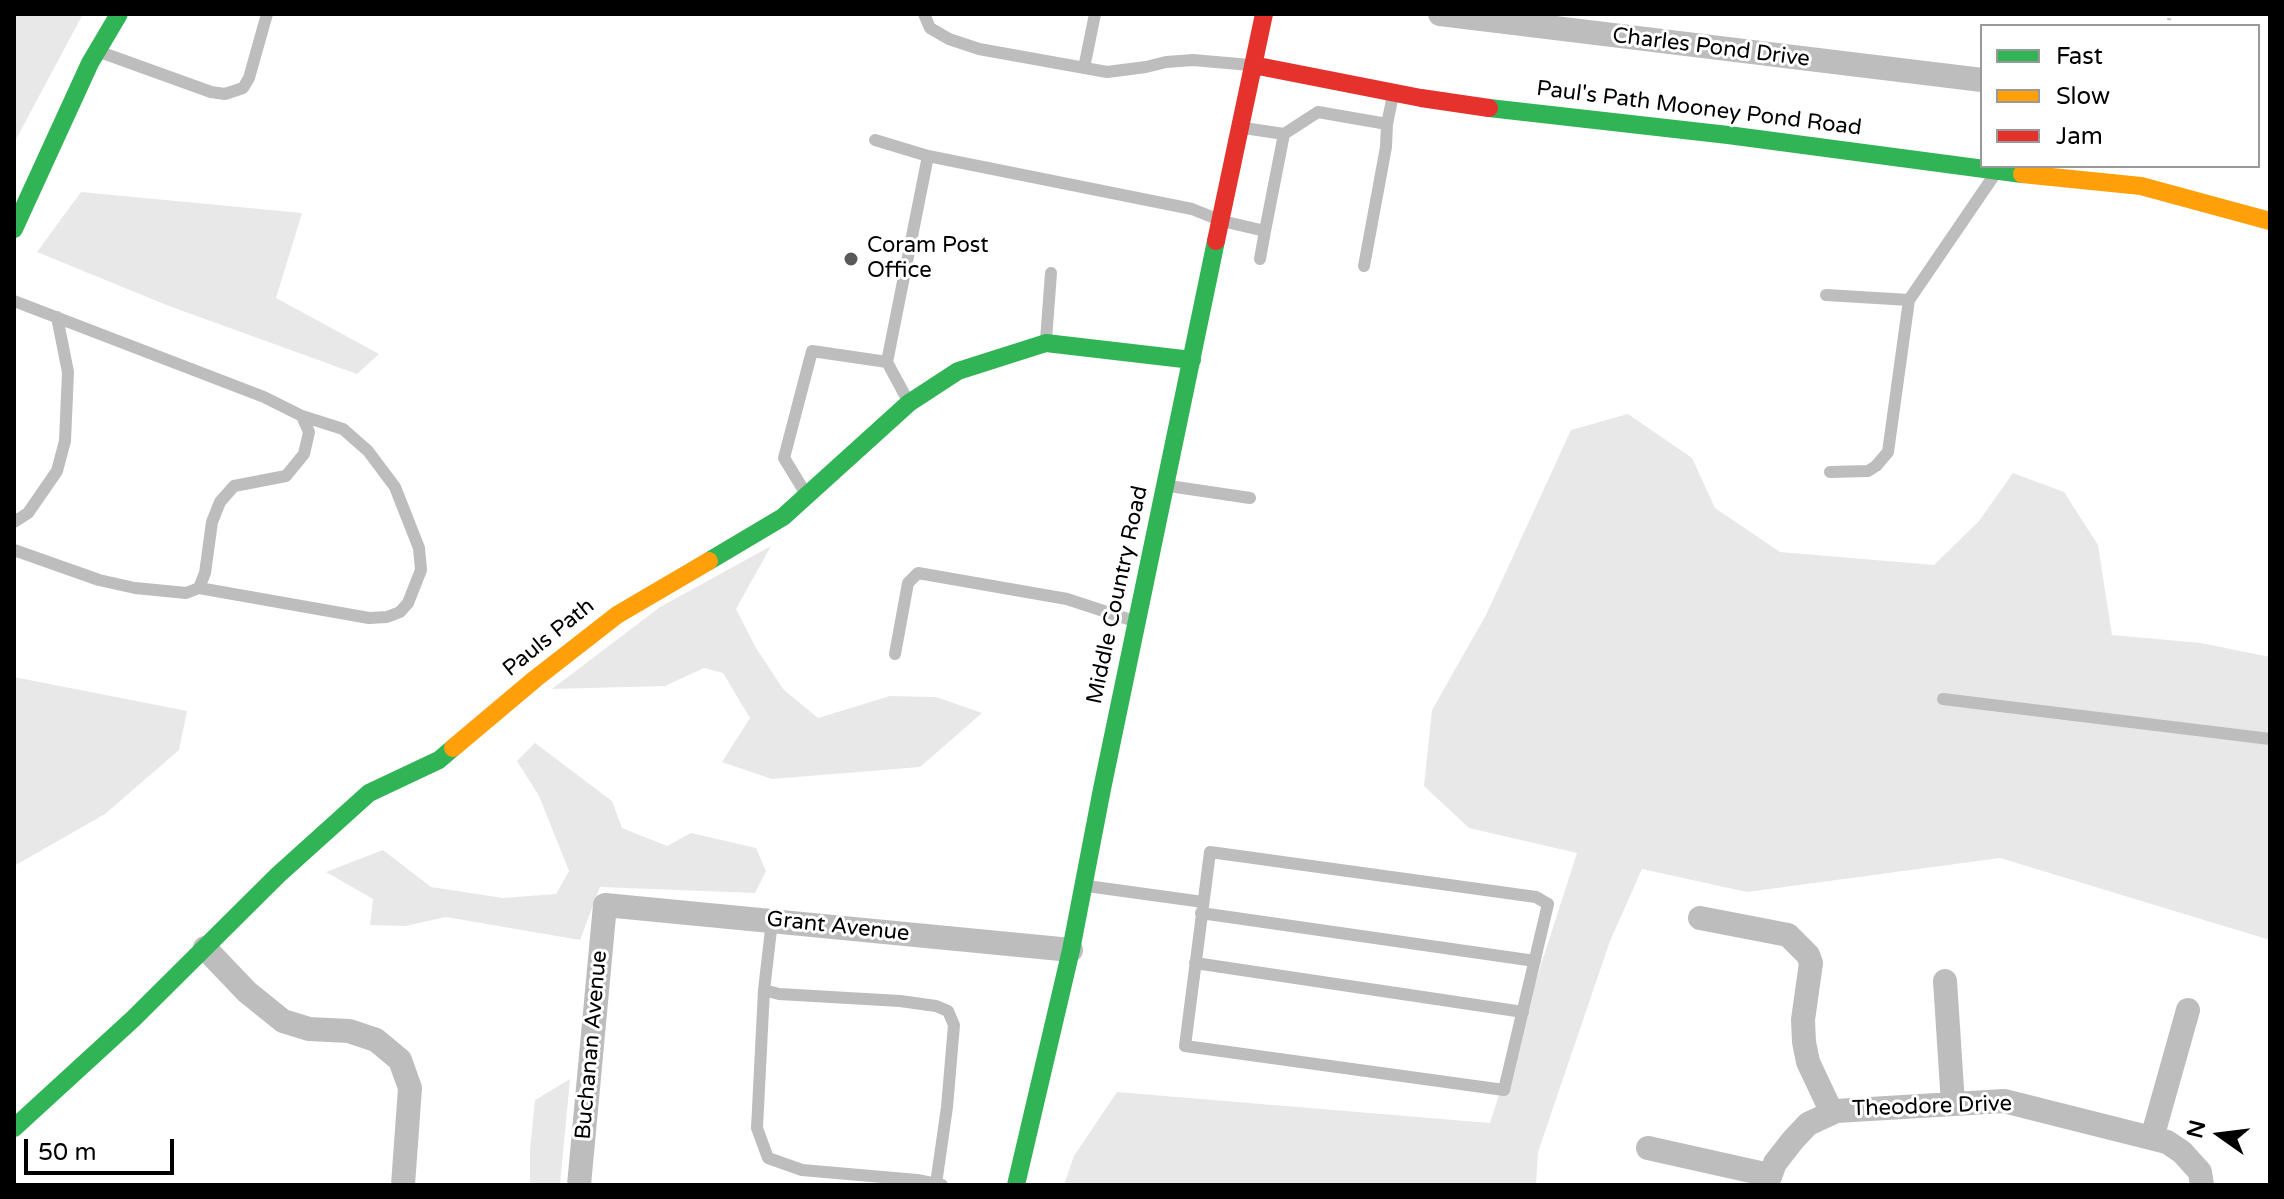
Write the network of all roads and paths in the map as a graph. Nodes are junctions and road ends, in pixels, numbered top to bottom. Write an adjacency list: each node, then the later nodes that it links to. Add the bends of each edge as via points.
1 (119, 14): 7 (street)
2 (267, 14): 7 (lane, via 249,78 243,88 225,94)
3 (924, 14): 9 (lane, via 930,28 949,39)
4 (1095, 14): 9 (lane)
5 (1264, 14): 8 (street, Middle Country Road)
6 (1440, 14): 10 (street, Charles Pond Drive)
7 (97, 51): 21 (street)
8 (1253, 65): 9 (lane, via 1193,60 1107,72); 11 (street, Paul's Path Mooney Pond Road); 13 (street, Middle Country Road)
9 (1084, 68)
10 (1980, 80)
11 (1393, 92): 12 (lane); 17 (street, Paul's Path Mooney Pond Road)
12 (1387, 124): 14 (lane, via 1318,112); 24 (lane)
13 (1241, 127): 14 (lane); 19 (street, Middle Country Road)
14 (1284, 134): 22 (lane)
15 (875, 140): 16 (lane)
16 (928, 156): 19 (lane, via 1192,209); 32 (lane)
17 (1997, 172): 18 (street, Paul's Path Mooney Pond Road); 27 (lane)
18 (2143, 176): 20 (street, Paul's Path Mooney Pond Road)
19 (1222, 221): 22 (lane); 31 (street, Middle Country Road)
20 (2270, 221)
21 (14, 229)
22 (1265, 231): 23 (lane)
23 (1260, 259)
24 (1364, 266)
25 (1051, 273): 30 (lane)
26 (1826, 295): 27 (lane)
27 (1909, 300): 35 (lane, via 1888,452 1868,471)
28 (14, 301): 29 (lane)
29 (57, 317): 34 (lane); 39 (lane, via 67,353 65,441 57,471 28,513)
30 (1046, 343): 31 (street, Pauls Path); 33 (street, Pauls Path, via 958,371)
31 (1192, 360): 36 (street, Middle Country Road)
32 (887, 362): 33 (lane); 37 (lane, via 812,351 784,458)
33 (909, 403): 37 (street, Pauls Path)
34 (302, 416): 41 (lane, via 309,432 304,454 286,476 234,486 220,502); 41 (lane, via 343,429 395,487 419,548 421,570 408,603 387,617 369,618)
35 (1830, 472)
36 (1166, 486): 38 (lane); 42 (street, Middle Country Road)
37 (807, 495): 51 (street, Pauls Path, via 783,517 617,615 439,760 369,793)
38 (1250, 498)
39 (14, 522)
40 (14, 550): 41 (lane, via 135,588 186,593)
41 (199, 588)
42 (1137, 622): 43 (lane, via 1067,599 918,573 908,583); 46 (street, Middle Country Road)
43 (895, 654)
44 (1943, 699): 45 (lane)
45 (2270, 739)
46 (1084, 885): 48 (lane); 52 (street, Middle Country Road)
47 (605, 905): 50 (street, Grant Avenue); 67 (street, Buchanan Avenue)
48 (1202, 908): 53 (lane); 53 (lane, via 1210,852 1536,897 1548,904); 54 (lane)
49 (1700, 918): 60 (street, via 1788,935 1808,955 1804,1042)
50 (772, 921): 52 (street, Grant Avenue); 56 (lane)
51 (205, 948): 61 (street, Pauls Path); 66 (street, via 283,1021 309,1029 349,1031 376,1040 400,1060 410,1088)
52 (1071, 950): 69 (street, Middle Country Road)
53 (1535, 961): 58 (lane)
54 (1195, 963): 58 (lane); 58 (lane, via 1185,1046 1504,1090)
55 (1945, 981): 59 (street)
56 (764, 990): 65 (lane, via 757,1128 768,1158 802,1170); 65 (lane, via 900,1001 948,1011 954,1025)
57 (2188, 1010): 62 (street)
58 (1523, 1012)
59 (1953, 1104): 60 (street, Theodore Drive); 62 (street, Theodore Drive, via 2004,1101)
60 (1832, 1113): 64 (street, Theodore Drive, via 1808,1124)
61 (14, 1128)
62 (2152, 1138): 70 (street, Theodore Drive, via 2182,1152 2200,1172)
63 (1648, 1148): 64 (street)
64 (1768, 1180)
65 (936, 1184): 68 (lane)
66 (403, 1185)
67 (579, 1185)
68 (942, 1185)
69 (1016, 1185)
70 (2202, 1185)

